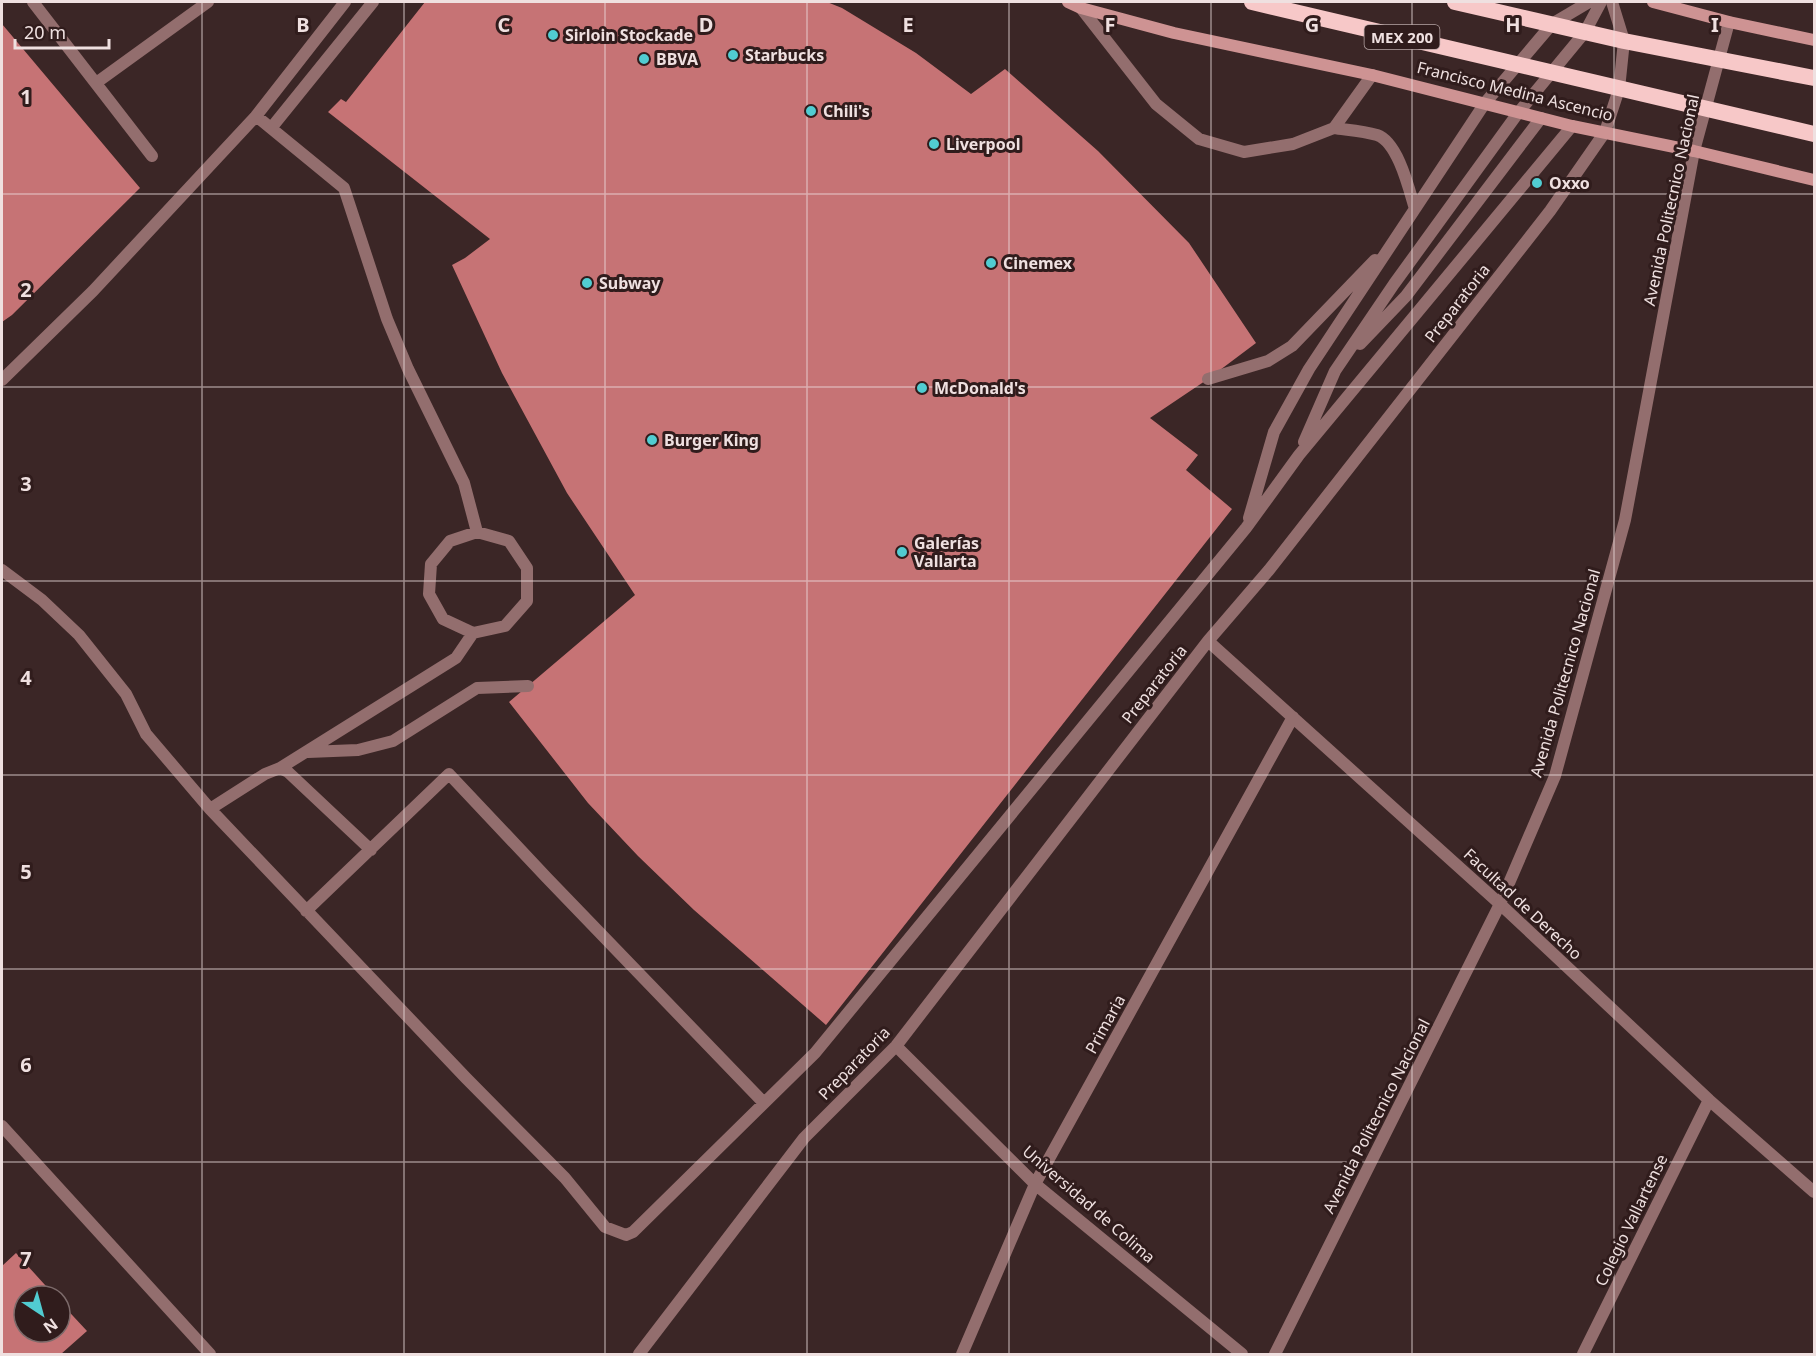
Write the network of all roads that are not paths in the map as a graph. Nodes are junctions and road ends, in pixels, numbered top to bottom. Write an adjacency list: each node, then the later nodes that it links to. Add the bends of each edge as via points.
1 (33, 2): 23 (street)
2 (208, 2): 23 (street)
3 (345, 2): 28 (street)
4 (373, 2): 31 (street)
5 (1068, 2): 12 (main road, Francisco Medina Ascencio)
6 (1252, 2): 19 (highway, Francisco Medina Ascencio / MEX 200)
7 (1455, 2): 14 (highway)
8 (1589, 2): 14 (street)
9 (1601, 2): 15 (street)
10 (1611, 2): 17 (street, Preparatoria)
11 (1653, 2): 13 (main road)
12 (1081, 8): 21 (main road, Francisco Medina Ascencio, via 1174,33); 32 (street, via 1156,104 1199,139 1244,152 1293,144)
13 (1729, 22): 16 (main road); 18 (street, Avenida Politecnico Nacional)
14 (1552, 24): 15 (highway); 19 (street)
15 (1585, 32): 17 (highway); 20 (street)
16 (1815, 40)
17 (1624, 41): 18 (highway); 24 (street, Preparatoria)
18 (1719, 58): 22 (highway); 26 (street, Avenida Politecnico Nacional)
19 (1517, 65): 20 (highway, Francisco Medina Ascencio / MEX 200); 25 (street)
20 (1552, 72): 24 (highway, Francisco Medina Ascencio / MEX 200); 27 (street)
21 (1372, 75): 25 (main road, Francisco Medina Ascencio); 32 (street)
22 (1815, 78)
23 (96, 83): 36 (street)
24 (1619, 89): 26 (highway, Francisco Medina Ascencio / MEX 200); 33 (street, Preparatoria)
25 (1485, 103): 27 (main road, Francisco Medina Ascencio); 38 (street)
26 (1705, 110): 34 (highway, Francisco Medina Ascencio / MEX 200); 35 (street, Avenida Politecnico Nacional)
27 (1518, 113): 29 (main road, Francisco Medina Ascencio); 40 (street)
28 (256, 116): 31 (street); 42 (street, via 93,291)
29 (1541, 118): 30 (main road, Francisco Medina Ascencio); 40 (street, via 1406,296)
30 (1572, 126): 33 (main road, Francisco Medina Ascencio); 43 (street)
31 (272, 127): 45 (street, via 344,188 387,319 464,483)
32 (1334, 128): 38 (street, via 1379,135 1398,159)
33 (1605, 132): 35 (main road, Francisco Medina Ascencio); 48 (street, Preparatoria, via 1550,211 1269,570)
34 (1815, 134)
35 (1694, 150): 37 (main road, Francisco Medina Ascencio); 55 (street, Avenida Politecnico Nacional, via 1625,520 1555,776)
36 (152, 156)
37 (1815, 180)
38 (1415, 209): 39 (street)
39 (1397, 238): 41 (street, via 1292,346 1268,361); 44 (street, via 1309,369 1274,432)
40 (1335, 371): 43 (street)
41 (1208, 379)
42 (2, 380)
43 (1299, 455): 44 (street)
44 (1246, 528): 59 (street, via 815,1053)
45 (477, 532): 47 (street, via 450,541 431,564 429,594 443,619); 47 (street, via 509,541 528,568 526,601 505,626)
46 (2, 570): 53 (street, via 80,635 126,694 146,734)
47 (473, 633): 51 (street, via 456,658)
48 (1208, 641): 50 (street, Facultad de Derecho); 57 (street, Preparatoria)
49 (528, 686): 51 (street, via 477,688 393,741 358,750)
50 (1293, 717): 55 (street, Facultad de Derecho); 61 (street, Primaria)
51 (307, 752): 52 (street)
52 (280, 768): 53 (street); 54 (street)
53 (210, 809): 56 (street)
54 (370, 850): 56 (street); 59 (street, via 449,774)
55 (1500, 904): 58 (street, Facultad de Derecho); 67 (street, Avenida Politecnico Nacional)
56 (306, 911): 59 (street, via 565,1179 605,1227 616,1233 633,1232)
57 (896, 1046): 61 (street, Universidad de Colima); 64 (street, Preparatoria, via 804,1138)
58 (1709, 1101): 62 (street, Facultad de Derecho); 68 (street, Colegio Vallartense)
59 (764, 1103)
60 (2, 1126): 63 (street)
61 (1035, 1184): 65 (street, Primaria); 66 (street, Universidad de Colima)
62 (1815, 1192)
63 (205, 1353)
64 (639, 1354)
65 (962, 1354)
66 (1242, 1354)
67 (1275, 1354)
68 (1583, 1354)

